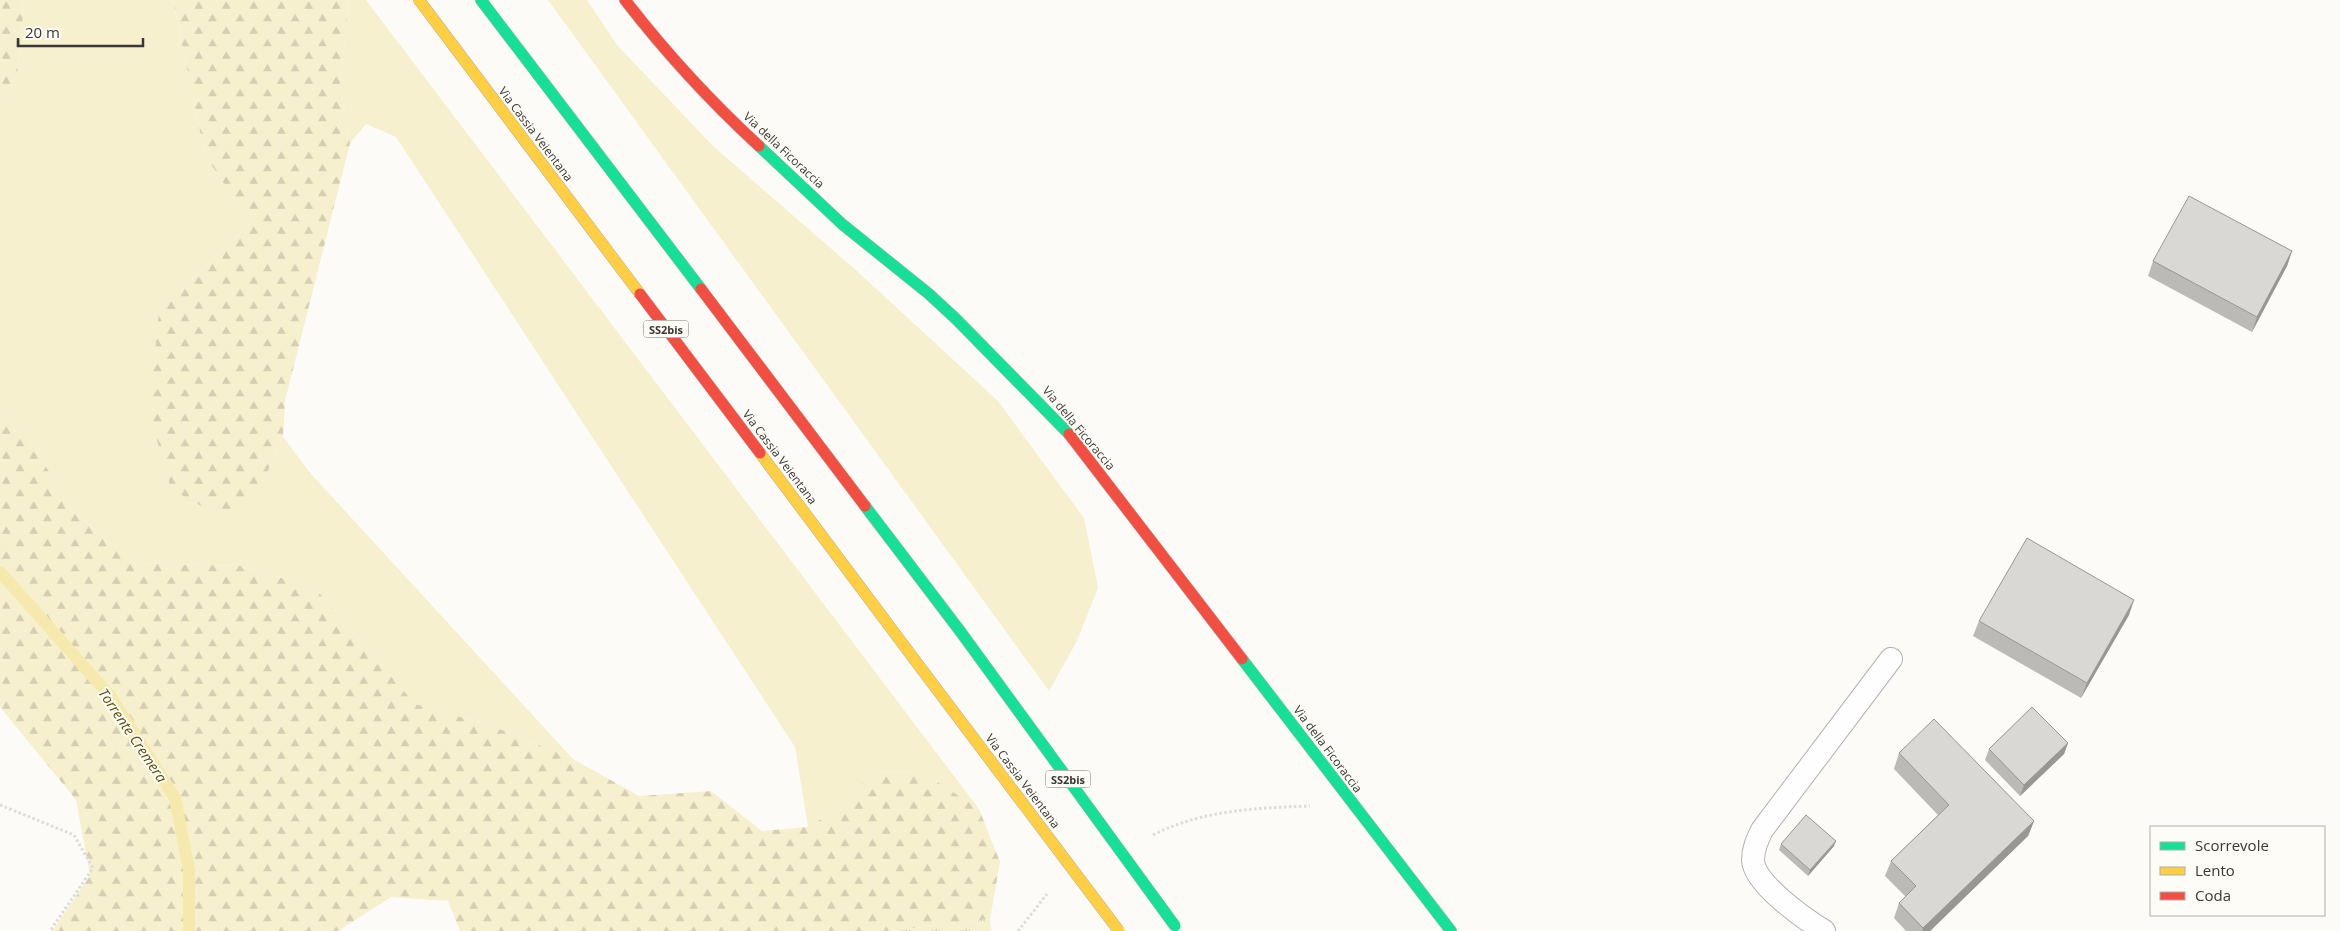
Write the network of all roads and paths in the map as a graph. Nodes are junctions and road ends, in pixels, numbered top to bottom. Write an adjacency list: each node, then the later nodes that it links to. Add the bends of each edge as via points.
1 (419, 0): 12 (main road, Via Cassia Veientana / SS2bis, bridge)
2 (481, 0): 9 (main road, SS2bis, bridge, via 960,631)
3 (625, 0): 5 (main road, Via della Ficoraccia, via 656,41 714,103 842,224 929,294 1047,409)
4 (1891, 659): 14 (lane, via 1762,830 1755,844 1753,860 1759,874 1788,906)
5 (1353, 804): 7 (path, via 1225,812 1190,820); 13 (main road, Via della Ficoraccia)
6 (0, 805): 10 (path, via 74,835 93,868)
7 (1151, 836)
8 (1052, 891): 11 (path, via 1044,896)
9 (1177, 929)
10 (50, 931)
11 (1018, 931)
12 (1120, 931)
13 (1451, 931)
14 (1824, 931)

